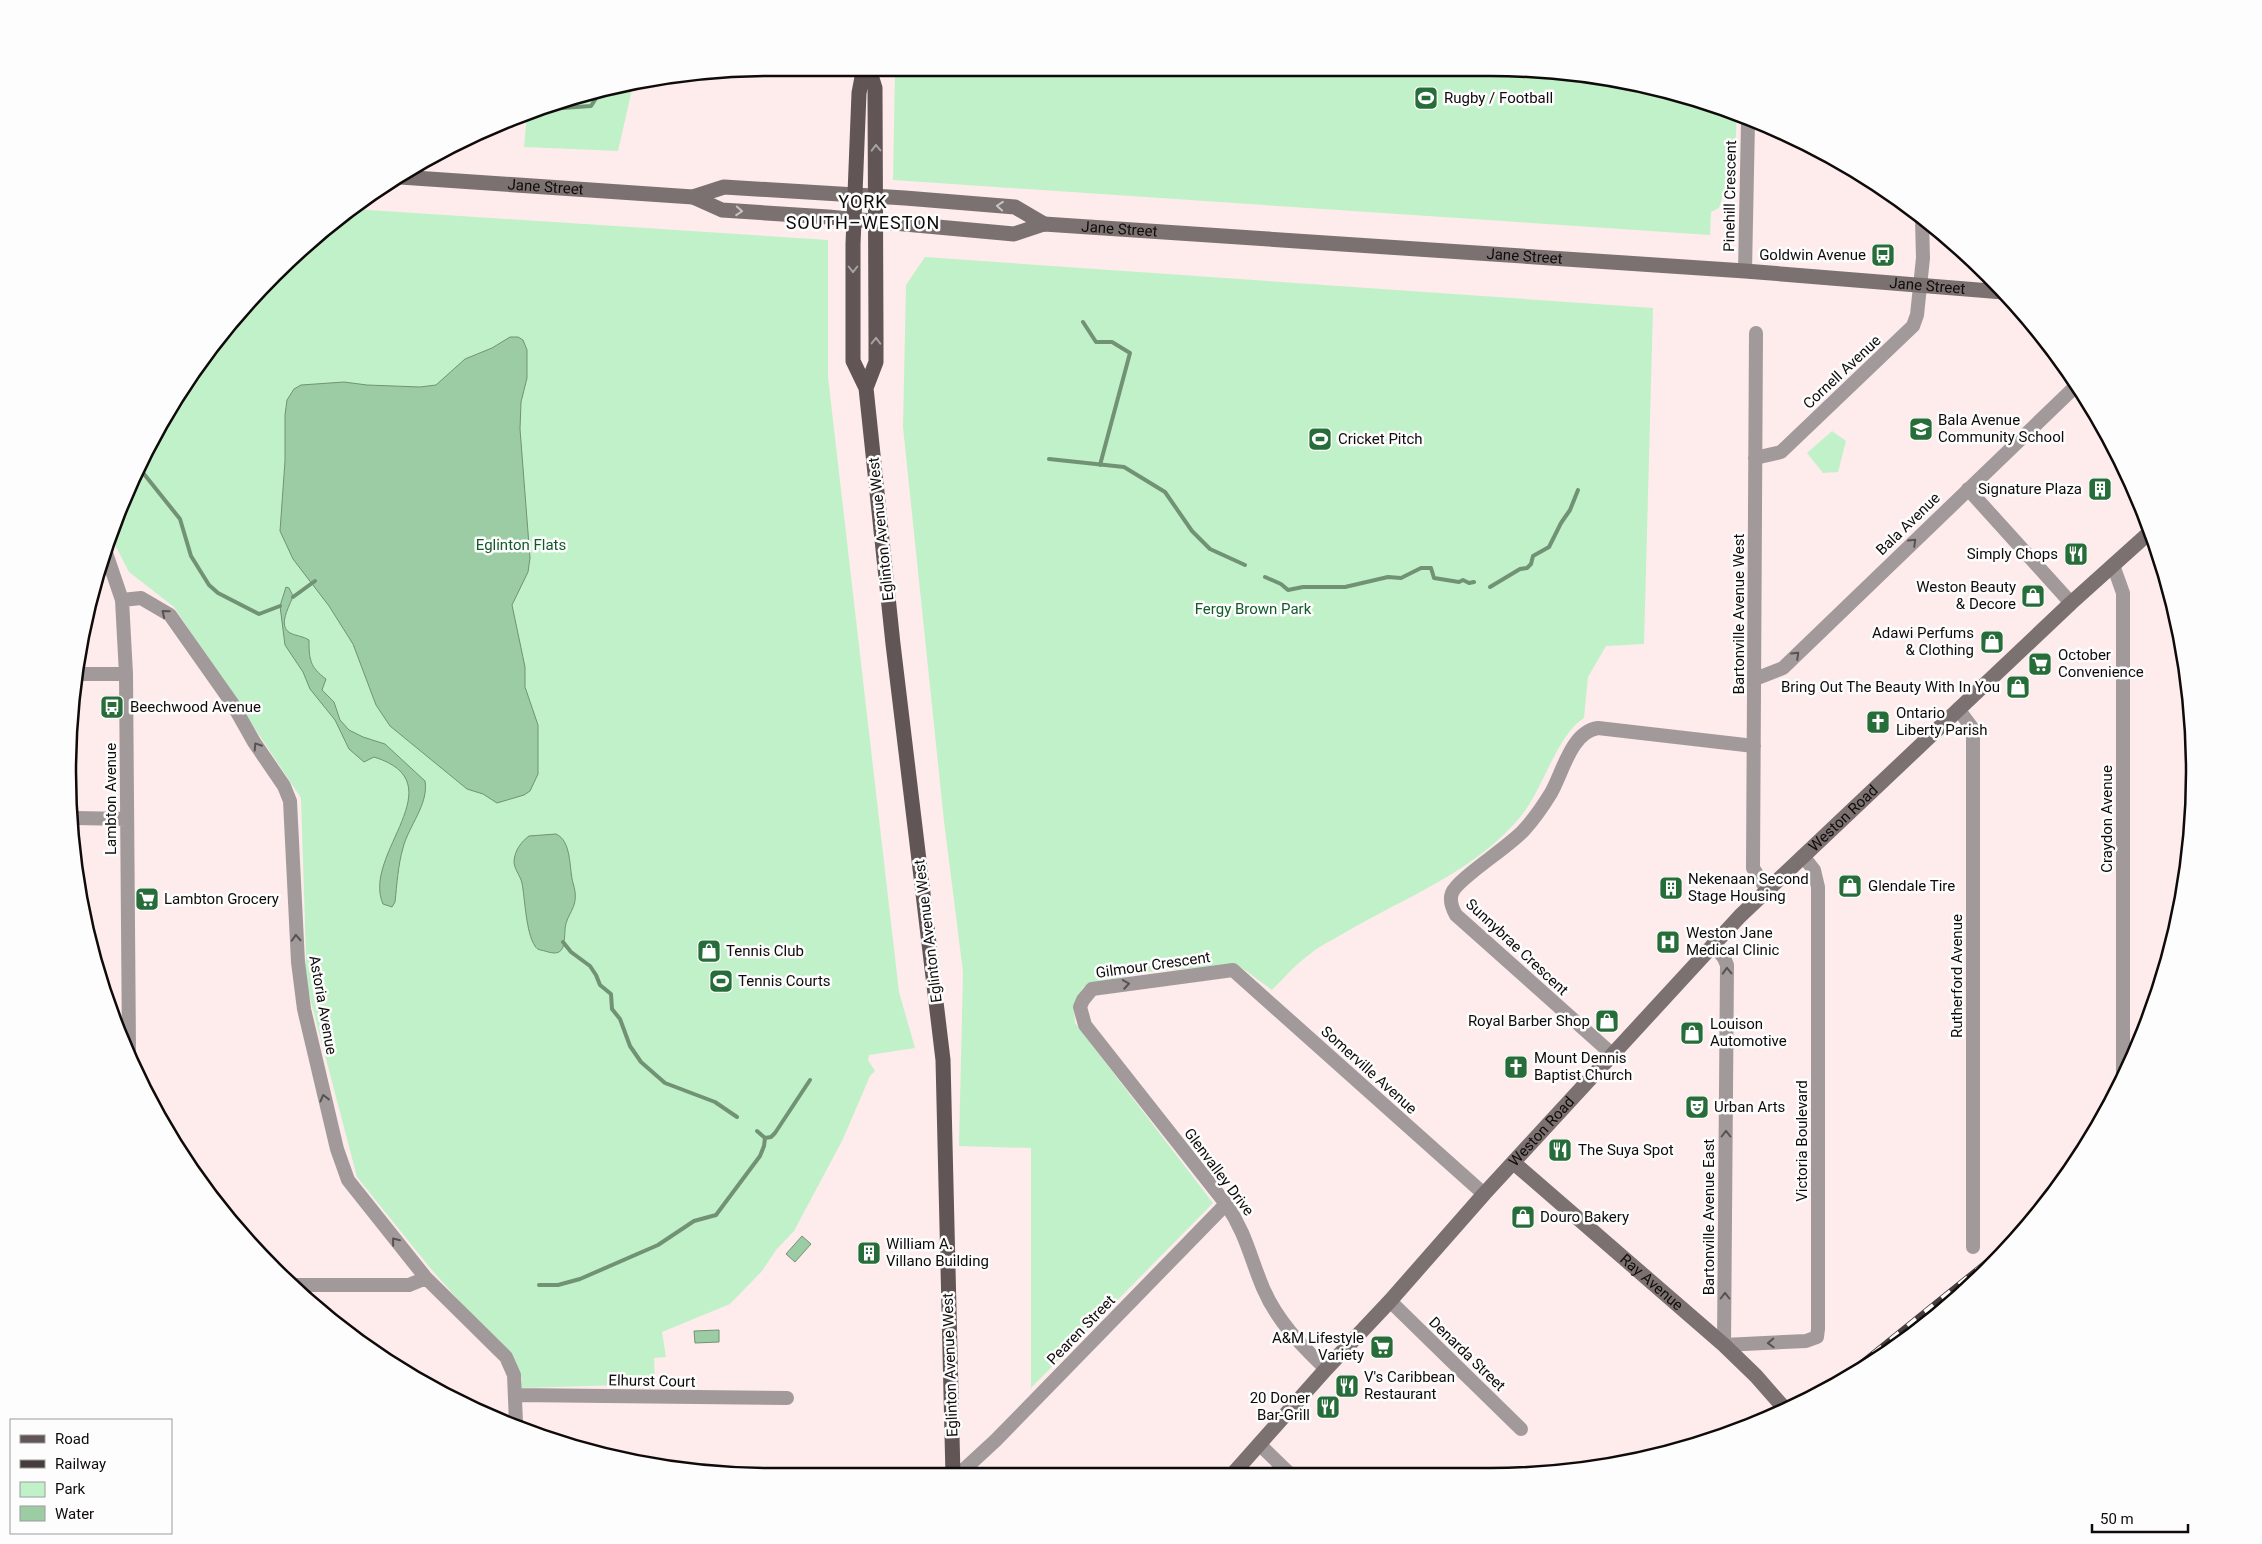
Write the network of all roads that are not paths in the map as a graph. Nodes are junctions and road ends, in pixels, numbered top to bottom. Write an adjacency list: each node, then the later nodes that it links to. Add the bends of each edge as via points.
1 (862, 76): 5 (main road, Eglinton Avenue West)
2 (871, 76): 7 (main road, Eglinton Avenue West, one-way to 2, via 875,88)
3 (1748, 126): 12 (street, Pinehill Crescent)
4 (410, 178): 6 (main road, Jane Street)
5 (856, 196): 6 (main road, Jane Street, via 724,187); 7 (main road, Jane Street); 8 (main road, Eglinton Avenue West)
6 (693, 197): 8 (main road, Jane Street, one-way to 8, via 722,210)
7 (877, 197): 9 (main road, Eglinton Avenue West); 10 (main road, Jane Street, one-way to 7, via 1015,208)
8 (855, 220): 9 (main road, Jane Street); 16 (main road, Eglinton Avenue West, one-way to 16, via 853,361)
9 (877, 222): 10 (main road, Jane Street, via 1014,234); 16 (main road, Eglinton Avenue West, one-way to 9, via 876,362)
10 (1044, 224): 12 (main road, Jane Street)
11 (1922, 227): 13 (street)
12 (1745, 270): 13 (main road, Jane Street)
13 (1919, 283): 14 (main road, Jane Street); 18 (street, Cornell Avenue, via 1913,326 1781,452)
14 (1992, 291)
15 (1756, 334): 18 (street, Bartonville Avenue West)
16 (866, 388): 55 (main road, Eglinton Avenue West, via 943,1060)
17 (2071, 390): 19 (street, Bala Avenue)
18 (1755, 458): 27 (street, Bartonville Avenue West)
19 (1968, 489): 24 (street); 27 (street, Bala Avenue, one-way to 19, via 1783,668)
20 (2145, 537): 22 (main road, Weston Road)
21 (109, 562): 23 (street, Lambton Avenue)
22 (2113, 564): 24 (main road, Weston Road); 39 (street, Craydon Avenue, via 2123,593)
23 (122, 600): 26 (street, Lambton Avenue); 44 (street, Astoria Avenue, one-way to 23, via 348,1180 337,1149 304,1009 298,962 290,801 284,786 232,703 170,615 141,598)
24 (2071, 603): 28 (main road, Weston Road)
25 (83, 674): 26 (street)
26 (126, 674): 31 (street, Lambton Avenue)
27 (1755, 679): 29 (street, Bartonville Avenue West)
28 (1958, 709): 32 (main road, Weston Road); 43 (street, Rutherford Avenue, via 1973,729)
29 (1754, 746): 33 (street, Bartonville Avenue West, via 1753,868); 38 (street, Sunnybrae Crescent, via 1590,729 1574,745 1552,791 1528,826 1507,847 1457,885 1452,894 1452,909 1456,915)
30 (78, 818): 31 (street)
31 (127, 819): 37 (street, Lambton Avenue)
32 (1803, 856): 33 (main road, Weston Road); 47 (street, Victoria Boulevard, one-way to 47, via 1814,870 1818,886 1817,1337 1806,1341)
33 (1767, 890): 34 (main road, Weston Road)
34 (1713, 944): 38 (main road, Weston Road); 47 (street, Bartonville Avenue East, one-way to 34, via 1727,964)
35 (1233, 970): 36 (street, Gilmour Crescent, one-way to 35, via 1092,989); 41 (street, Somerville Avenue)
36 (1083, 1000): 42 (street, Glenvalley Drive, via 1081,1016 1091,1034)
37 (129, 1038)
38 (1614, 1055): 40 (main road, Weston Road)
39 (2123, 1060)
40 (1514, 1163): 41 (main road, Weston Road); 47 (main road, Ray Avenue)
41 (1484, 1194): 46 (main road, Weston Road)
42 (1226, 1204): 48 (street, Glenvalley Drive, via 1243,1232 1263,1289 1286,1330); 56 (street, Pearen Street)
43 (1973, 1247)
44 (426, 1278): 45 (street, via 409,1284); 49 (street, Astoria Avenue, via 506,1357 514,1375)
45 (302, 1285)
46 (1390, 1301): 48 (main road, Weston Road); 53 (street, Denarda Street)
47 (1724, 1345): 51 (main road, Ray Avenue)
48 (1326, 1369): 54 (main road, Weston Road)
49 (516, 1395): 50 (street, Elhurst Court); 52 (street, Astoria Avenue)
50 (788, 1398)
51 (1781, 1404)
52 (516, 1419)
53 (1521, 1429)
54 (1259, 1444): 57 (main road, Weston Road); 58 (street)
55 (953, 1468)
56 (966, 1468)
57 (1238, 1468)
58 (1284, 1468)

